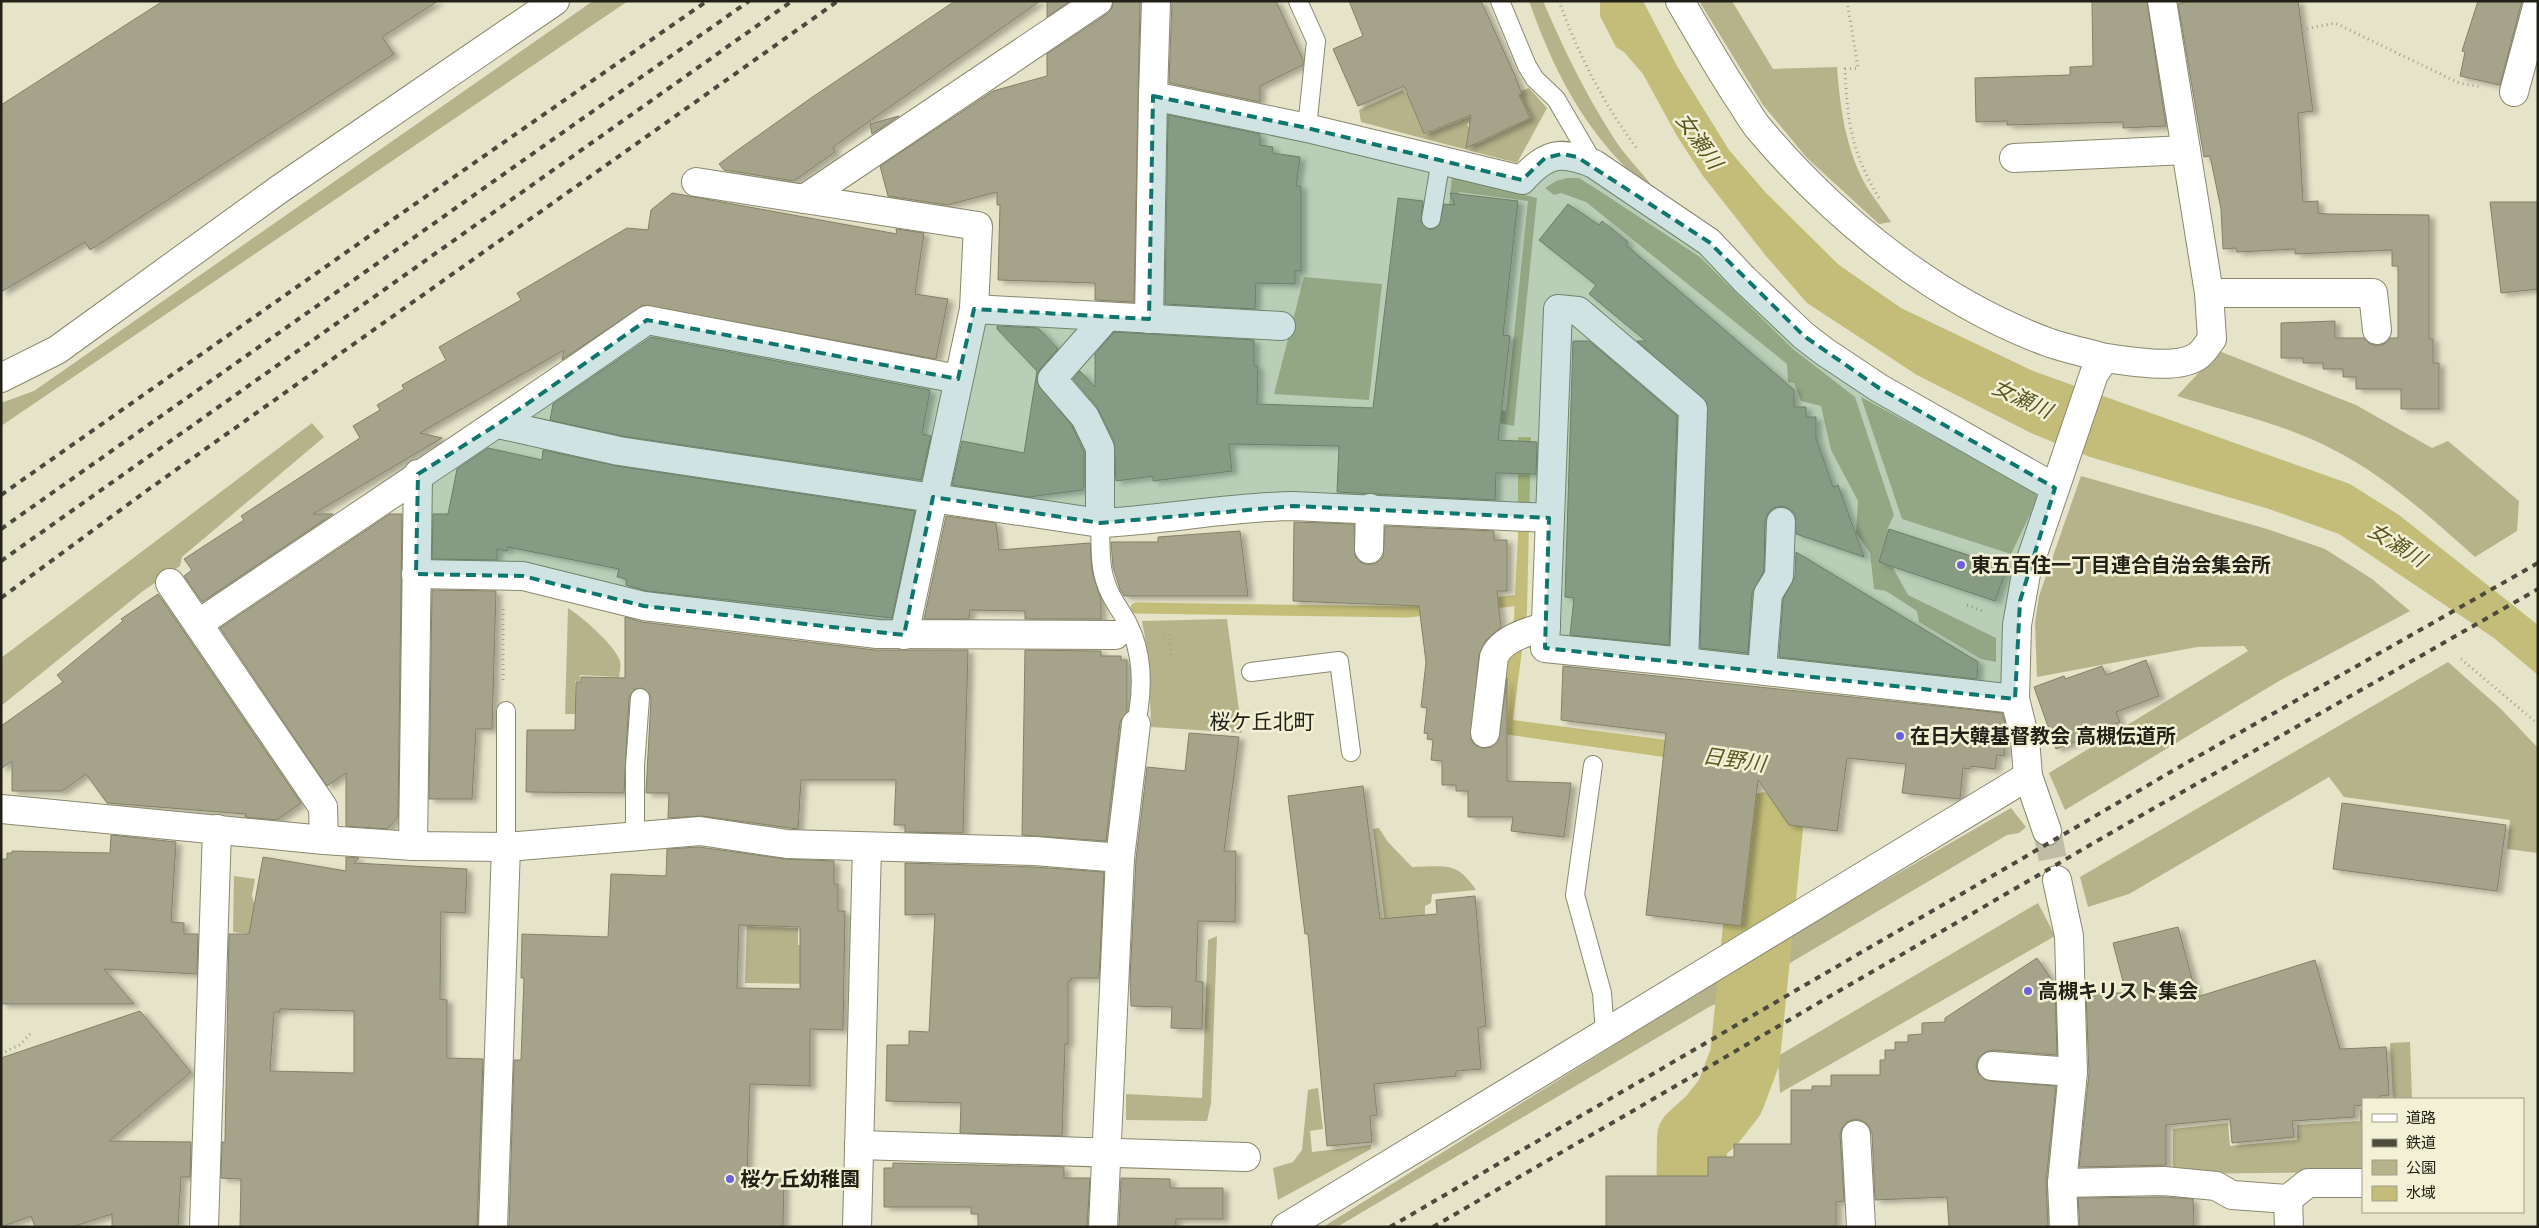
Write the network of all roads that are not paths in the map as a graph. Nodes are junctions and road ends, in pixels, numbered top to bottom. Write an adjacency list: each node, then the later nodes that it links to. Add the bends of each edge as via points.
1 (555, 1): 26 (street, via 281,188 57,350)
2 (1098, 1): 17 (street)
3 (1156, 1): 10 (street)
4 (1298, 1): 11 (lane, via 1316,41)
5 (1500, 1): 15 (lane, via 1527,66 1535,79 1556,99)
6 (1680, 1): 25 (street, via 1759,129 1848,220 1907,266 1966,304)
7 (2162, 1): 12 (street)
8 (2538, 3): 9 (street)
9 (2514, 92)
10 (1153, 96): 11 (street); 22 (street)
11 (1307, 128): 14 (street)
12 (2186, 150): 13 (street); 19 (street)
13 (2014, 158)
14 (1440, 159): 15 (street, via 1522,180 1545,158 1562,154); 18 (lane)
15 (1594, 164): 30 (street, via 1709,242 1744,280 1825,352 1879,388)
16 (696, 182): 17 (street)
17 (804, 199): 20 (street, via 978,226)
18 (1431, 219)
19 (2209, 293): 24 (street, via 2373,293); 25 (street, via 2212,340 2199,356 2176,363)
20 (974, 310): 21 (street); 27 (street)
21 (1106, 318): 22 (street); 35 (street, via 1052,379 1084,417 1100,448)
22 (1149, 319): 23 (street)
23 (1281, 326)
24 (2377, 330)
25 (2100, 366): 30 (street)
26 (1, 378)
27 (958, 379): 28 (street, via 647,320); 31 (street)
28 (498, 424): 29 (street); 31 (street, via 619,451)
29 (418, 474): 37 (street); 39 (street)
30 (2058, 477): 47 (street, via 2020,601)
31 (933, 497): 35 (street); 41 (street)
32 (1370, 508): 33 (street); 35 (street, via 1256,506 1147,521); 36 (street)
33 (1533, 518): 40 (street); 43 (street, via 1558,310 1578,311 1693,409)
34 (1781, 522): 44 (street, via 1779,576 1768,594)
35 (1100, 523): 49 (lane, via 1102,570 1138,654 1141,687)
36 (1369, 549)
37 (416, 574): 41 (street, via 523,576 644,606); 59 (street)
38 (170, 583): 39 (street)
39 (198, 624): 58 (street, via 323,807)
40 (1539, 629): 43 (street, via 1545,648); 50 (street, via 1498,649 1494,657)
41 (904, 635): 42 (street)
42 (1115, 635)
43 (1684, 662): 44 (street)
44 (1762, 670): 47 (street)
45 (1251, 672): 51 (lane, via 1339,661)
46 (640, 698): 57 (lane, via 635,766)
47 (2015, 699): 53 (street, via 2025,739)
48 (506, 711): 60 (lane)
49 (1136, 724): 62 (street)
50 (1485, 733)
51 (1351, 752)
52 (1593, 765): 64 (lane, via 1575,895 1602,993)
53 (2028, 776): 56 (street); 64 (street)
54 (1, 809): 55 (street)
55 (217, 829): 58 (street); 74 (street)
56 (2046, 831)
57 (635, 835): 60 (street); 61 (street, via 700,831 787,844)
58 (324, 840): 59 (street)
59 (413, 846): 60 (street)
60 (506, 847): 75 (street)
61 (867, 847): 62 (street, via 1034,851); 68 (street)
62 (1120, 858): 69 (street)
63 (2057, 880): 66 (street, via 2069,936)
64 (1605, 1033): 78 (street)
65 (1992, 1066): 66 (street)
66 (2073, 1072): 71 (street)
67 (1856, 1134): 79 (street)
68 (859, 1145): 69 (street); 76 (street)
69 (1106, 1152): 70 (street); 77 (street)
70 (1246, 1157)
71 (2062, 1183): 73 (street, via 2164,1182 2216,1186 2232,1194); 80 (street)
72 (2362, 1183): 73 (street, via 2308,1183)
73 (2288, 1199): 81 (street)
74 (204, 1227)
75 (493, 1227)
76 (857, 1227)
77 (1103, 1227)
78 (1286, 1227)
79 (1861, 1227)
80 (2064, 1227)
81 (2289, 1227)

